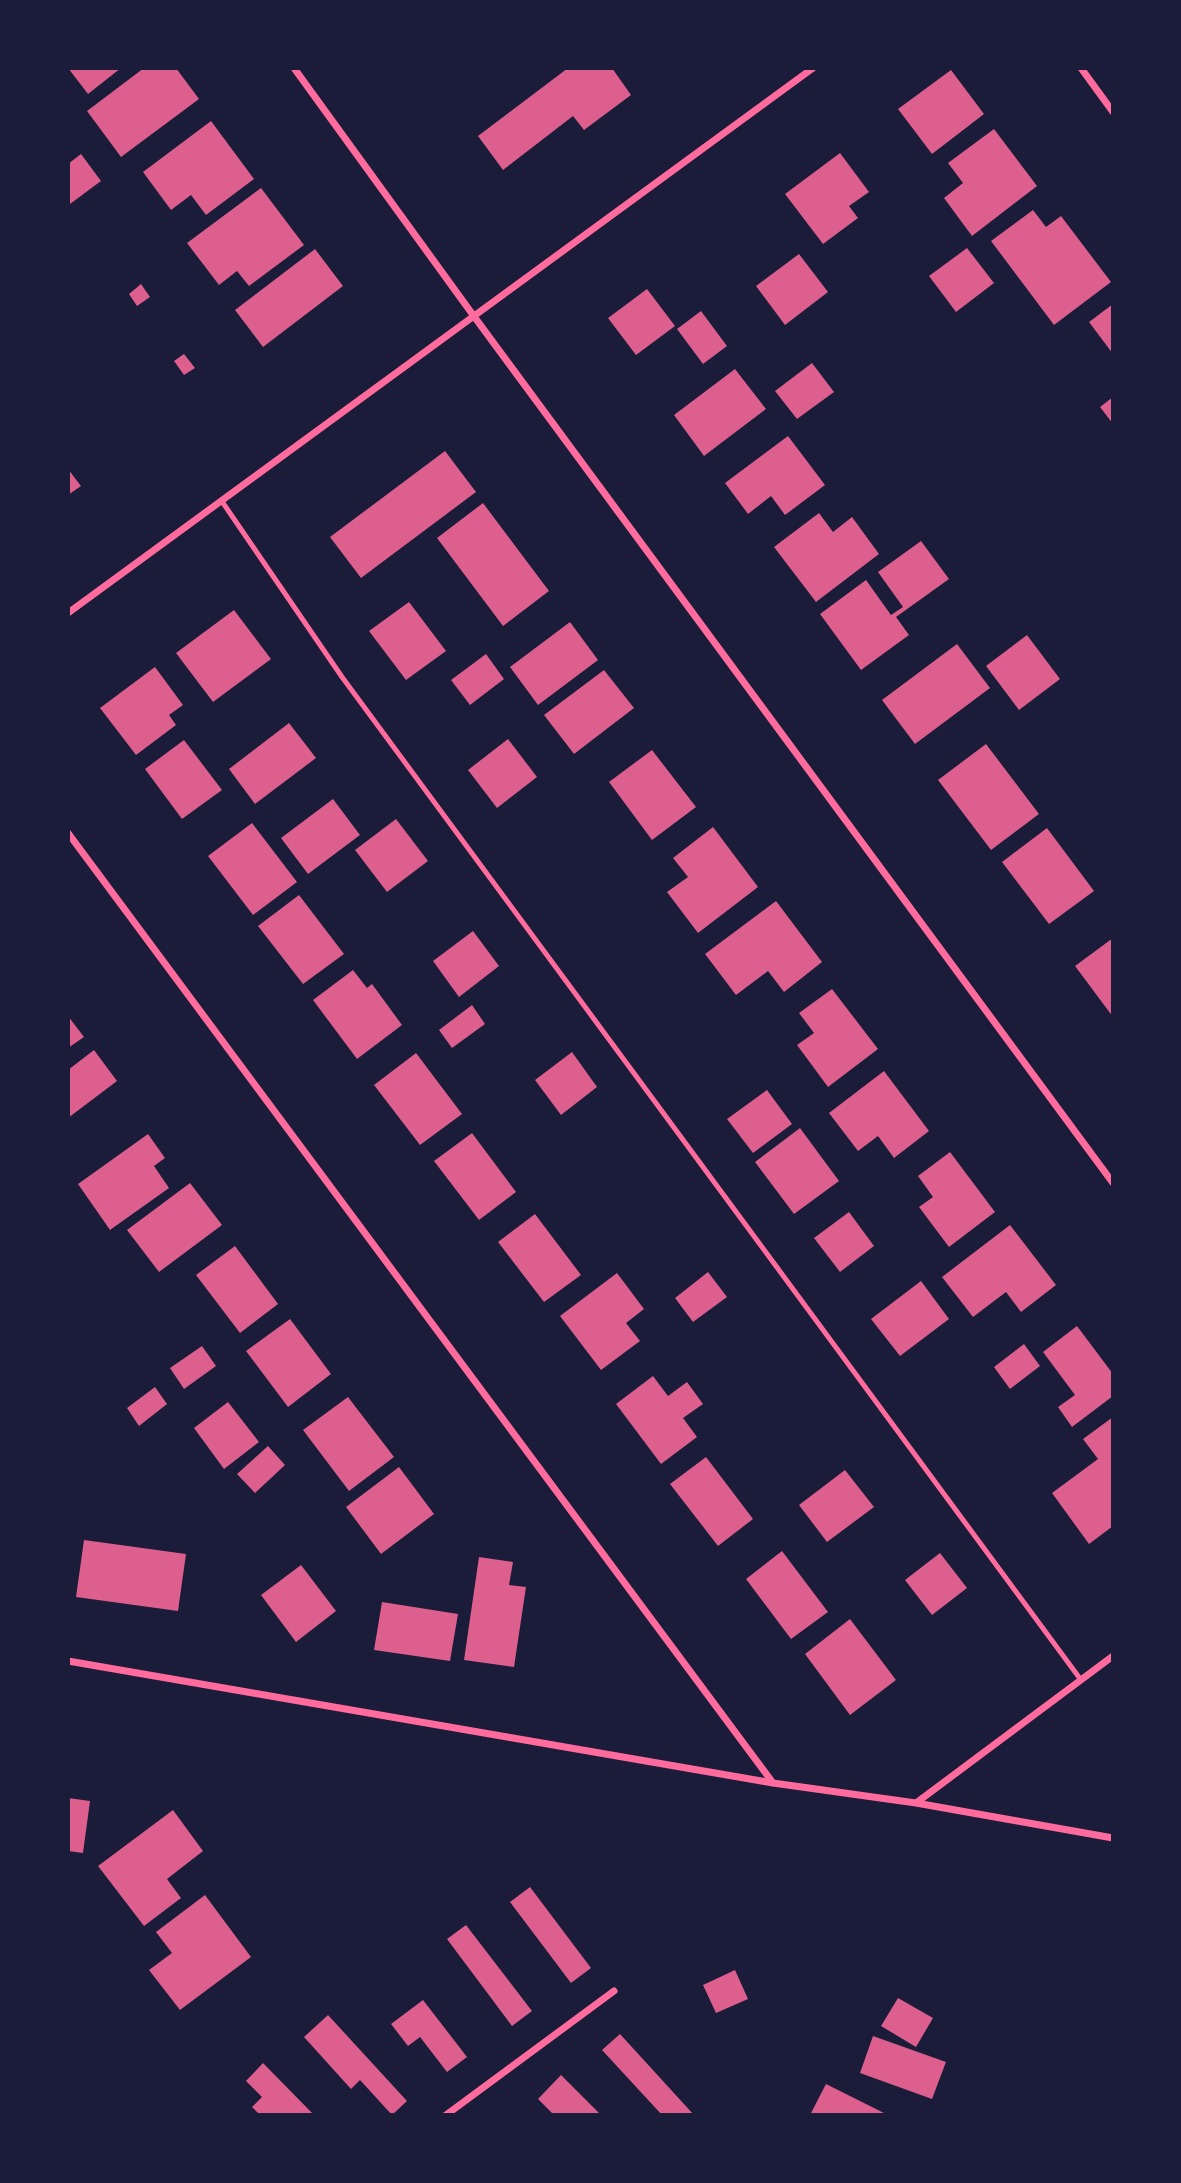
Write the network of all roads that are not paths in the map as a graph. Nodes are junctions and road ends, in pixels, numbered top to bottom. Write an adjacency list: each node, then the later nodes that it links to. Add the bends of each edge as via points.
1 (294, 68): 5 (street)
2 (814, 68): 5 (street)
3 (1081, 68): 4 (street)
4 (1113, 112)
5 (473, 315): 6 (street); 9 (street)
6 (221, 500): 7 (street); 12 (lane, via 342,677)
7 (68, 613)
8 (68, 833): 13 (street)
9 (1113, 1183)
10 (1113, 1656): 12 (street)
11 (68, 1661): 13 (street)
12 (1081, 1680): 14 (street)
13 (773, 1783): 14 (street)
14 (916, 1803): 15 (street)
15 (1113, 1838)
16 (614, 1991): 17 (street)
17 (446, 2115)

